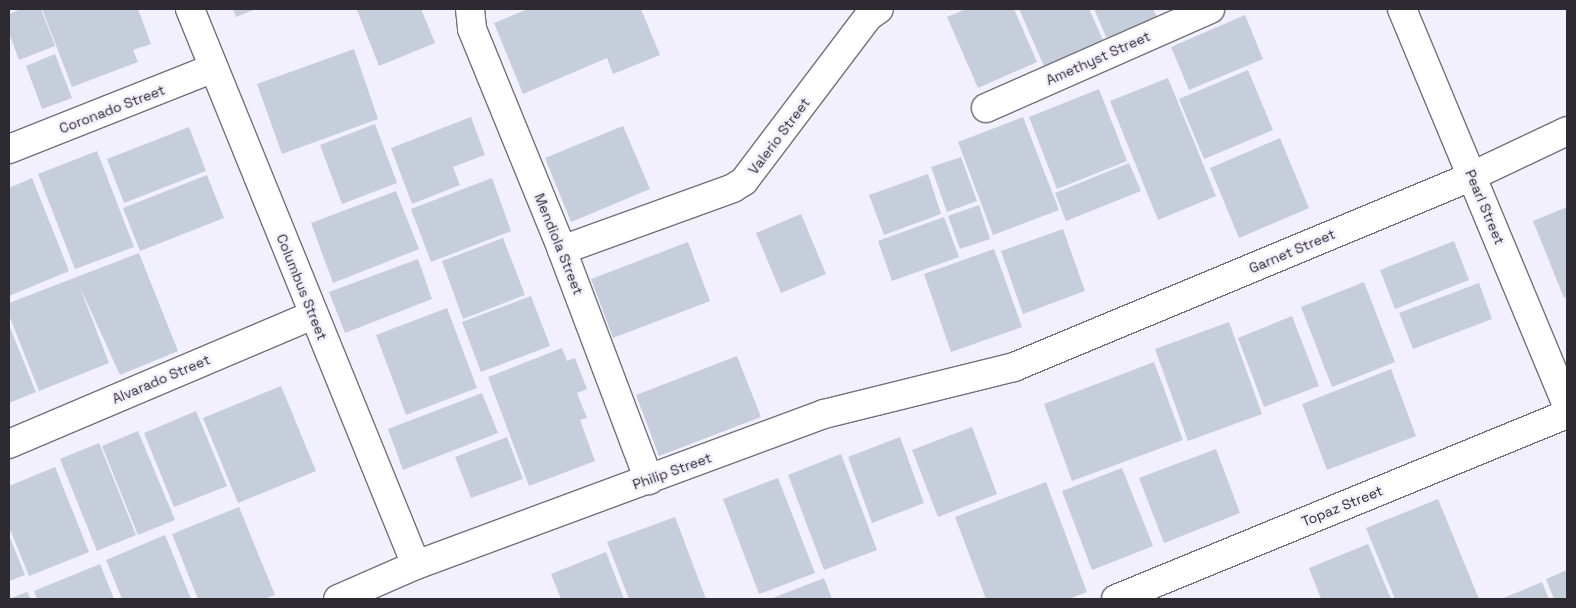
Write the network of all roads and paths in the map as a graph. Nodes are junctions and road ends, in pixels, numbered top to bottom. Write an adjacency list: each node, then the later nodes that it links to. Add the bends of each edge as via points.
1 (190, 9): 6 (street, Columbus Street)
2 (470, 9): 11 (street, Mendiola Street, via 472,29)
3 (879, 9): 11 (street, Valerio Street, via 869,16 744,181 733,188)
4 (1210, 9): 7 (street, Amethyst Street)
5 (1402, 9): 10 (street, Pearl Street)
6 (214, 68): 9 (street, Coronado Street); 12 (street, Columbus Street)
7 (986, 108)
8 (1566, 130): 10 (street, Garnet Street)
9 (9, 149)
10 (1472, 176): 13 (street, Garnet Street); 14 (street, Pearl Street)
11 (562, 250): 17 (street, Mendiola Street)
12 (313, 315): 16 (street, Alvarado Street); 18 (street, Columbus Street)
13 (1014, 367): 17 (street, Philip Street, via 824,414)
14 (1567, 405)
15 (1567, 414): 20 (street, Topaz Street)
16 (9, 444)
17 (649, 480): 18 (street, Philip Street)
18 (416, 565): 19 (street, Philip Street)
19 (338, 599)
20 (1116, 599)

